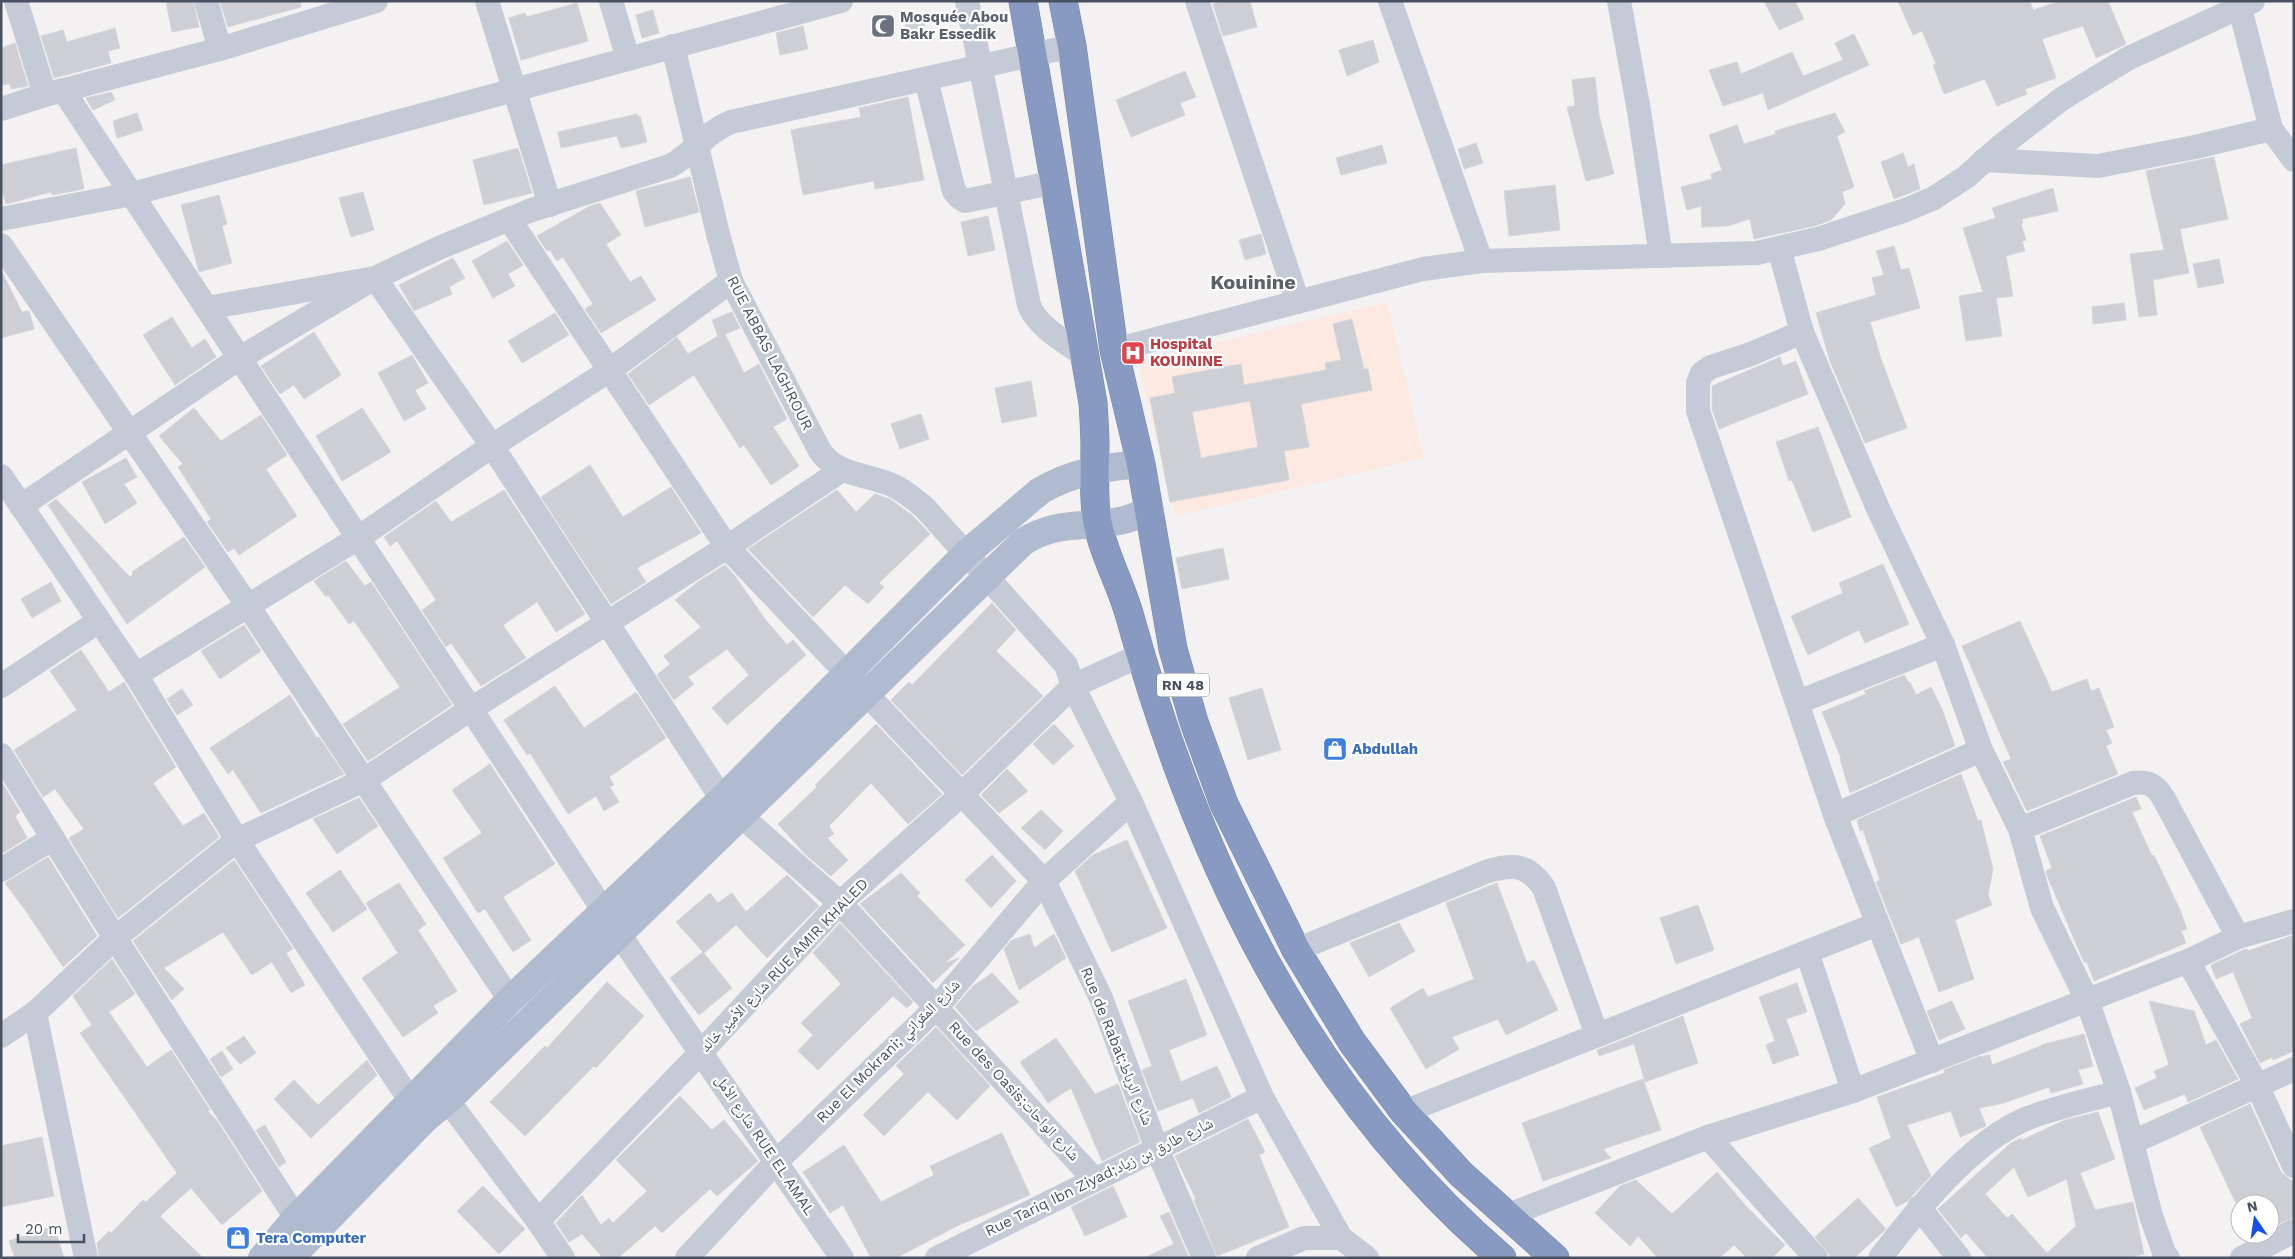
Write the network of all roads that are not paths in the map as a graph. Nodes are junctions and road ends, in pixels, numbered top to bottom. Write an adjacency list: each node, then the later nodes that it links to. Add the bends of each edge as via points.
1 (16, 1): 23 (street, شارع الأمل RUE EL AMAL)
2 (206, 1): 17 (street)
3 (376, 1): 17 (street)
4 (487, 1): 22 (street)
5 (611, 1): 19 (street)
6 (841, 1): 14 (street)
7 (967, 1): 20 (street)
8 (1023, 1): 18 (highway, RN 48)
9 (1064, 1): 16 (highway, RN 48)
10 (1197, 1): 41 (street)
11 (1390, 1): 38 (street)
12 (1619, 1): 37 (street, via 1637,94)
13 (2246, 5): 25 (street); 27 (street, via 2129,58 2063,98)
14 (805, 6): 15 (street)
15 (673, 46): 19 (street); 26 (street, RUE ABBAS LAGHROUR)
16 (1072, 46): 18 (street); 44 (highway, RN 48)
17 (220, 48): 23 (street)
18 (1033, 56): 20 (street); 29 (highway, RN 48)
19 (628, 59): 22 (street)
20 (981, 67): 21 (street); 31 (street)
21 (926, 79): 26 (street, via 731,122 711,132); 31 (street, via 954,191 965,201)
22 (514, 90): 30 (street); 32 (street)
23 (54, 93): 24 (street); 30 (street, شارع الأمل RUE EL AMAL)
24 (1, 109)
25 (2271, 129): 27 (street, via 2098,166); 28 (street)
26 (697, 146): 32 (street, via 670,166); 40 (street, RUE ABBAS LAGHROUR)
27 (1984, 160): 36 (street, via 1949,189 1906,210 1818,239)
28 (2294, 160)
29 (1056, 182): 31 (street); 45 (highway, RN 48)
30 (132, 194): 33 (street); 42 (street, شارع الأمل RUE EL AMAL)
31 (1006, 194): 45 (street, via 1033,313 1042,324)
32 (550, 204): 34 (street)
33 (1, 219)
34 (509, 219): 39 (street, via 441,246); 47 (street, Rue de Rabat;شارع الرباط)
35 (1, 245): 48 (street)
36 (1779, 248): 37 (street, via 1748,254); 43 (street)
37 (1661, 256): 38 (street)
38 (1480, 262): 41 (street, via 1423,270)
39 (375, 278): 42 (street); 46 (street); 49 (street, Rue des Oasis;شارع الواحات)
40 (731, 282): 47 (street); 51 (street, RUE ABBAS LAGHROUR, via 820,451 831,464)
41 (1298, 302): 44 (street)
42 (207, 308): 46 (street, شارع الأمل RUE EL AMAL)
43 (1802, 332): 64 (street, via 1880,513); 71 (street, via 1711,367 1702,374 1697,397 1702,421)
44 (1114, 350): 50 (highway, RN 48)
45 (1084, 356): 52 (highway, RN 48, via 1093,403)
46 (238, 359): 48 (street); 57 (street, شارع الأمل RUE EL AMAL)
47 (610, 370): 49 (street); 58 (street, Rue de Rabat;شارع الرباط)
48 (128, 433): 54 (street); 61 (street)
49 (492, 446): 57 (street); 63 (street, Rue des Oasis;شارع الواحات)
50 (1141, 464): 52 (main road); 55 (highway, RN 48)
51 (842, 470): 58 (street); 59 (street, RUE ABBAS LAGHROUR, via 907,493)
52 (1095, 470): 56 (highway, RN 48, via 1094,501); 59 (main road, via 1070,476 1040,491)
53 (1, 476): 54 (street)
54 (21, 506): 62 (street)
55 (1150, 510): 56 (main road, via 1126,520); 92 (highway, RN 48, via 1173,649 1194,722 1224,804)
56 (1098, 523): 60 (main road, via 1066,525 1034,535); 65 (highway, RN 48)
57 (358, 538): 61 (street); 72 (street, شارع الأمل RUE EL AMAL)
58 (727, 547): 63 (street); 66 (street, Rue de Rabat;شارع الرباط)
59 (967, 552): 60 (street, RUE ABBAS LAGHROUR); 66 (main road)
60 (988, 576): 69 (street, RUE ABBAS LAGHROUR, via 1066,665); 70 (main road)
61 (248, 606): 67 (street); 75 (street)
62 (99, 621): 67 (street); 68 (street)
63 (608, 622): 72 (street); 78 (street, Rue des Oasis;شارع الواحات)
64 (1943, 645): 71 (street); 73 (street)
65 (1139, 656): 69 (street, شارع الأمير خالد RUE AMIR KHALED); 136 (highway, RN 48, via 1201,827 1263,960 1326,1063 1371,1123 1424,1184)
66 (846, 673): 70 (street, Rue de Rabat;شارع الرباط); 78 (main road)
67 (136, 675): 82 (street)
68 (1, 686)
69 (1073, 686): 76 (street, شارع الأمير خالد RUE AMIR KHALED); 77 (street, RUE ABBAS LAGHROUR)
70 (865, 694): 76 (street, Rue de Rabat;شارع الرباط); 78 (main road)
71 (1798, 702): 79 (street)
72 (471, 709): 75 (street); 86 (street, شارع الأمل RUE EL AMAL)
73 (1981, 750): 79 (street); 80 (street)
74 (1, 755): 81 (street)
75 (364, 780): 82 (street); 95 (street)
76 (961, 795): 84 (street, Rue de Rabat;شارع الرباط); 85 (street, شارع الأمير خالد RUE AMIR KHALED)
77 (1131, 802): 84 (street, Rue El Mokrani; شارع المقراني); 108 (street, RUE ABBAS LAGHROUR)
78 (731, 807): 85 (street, Rue des Oasis;شارع الواحات); 86 (main road); 89 (main road)
79 (1835, 815): 88 (street)
80 (2020, 829): 90 (street, via 2133,783 2153,785 2164,799); 96 (street, via 2042,908)
81 (53, 838): 83 (street); 91 (street)
82 (237, 840): 91 (street); 109 (street)
83 (1, 870)
84 (1044, 881): 97 (street, Rue El Mokrani; شارع المقراني); 113 (street, Rue de Rabat;شارع الرباط, via 1101,998)
85 (840, 903): 97 (street, Rue des Oasis;شارع الواحات); 101 (street, شارع الأمير خالد RUE AMIR KHALED)
86 (604, 911): 89 (street, شارع الأمل RUE EL AMAL); 95 (main road)
87 (2294, 921): 90 (street)
88 (1877, 924): 93 (street); 102 (street)
89 (619, 934): 101 (street, شارع الأمل RUE EL AMAL); 105 (main road)
90 (2238, 937): 94 (street)
91 (115, 938): 98 (street); 119 (street)
92 (1296, 950): 99 (street, via 1488,871 1520,867 1533,873 1544,888); 110 (highway, RN 48, via 1352,1042)
93 (1807, 952): 99 (street); 106 (street)
94 (2188, 962): 96 (street); 104 (street)
95 (510, 1000): 105 (main road)
96 (2087, 1000): 102 (street); 107 (street)
97 (937, 1007): 114 (street, Rue El Mokrani; شارع المقراني); 116 (street, Rue des Oasis;شارع الواحات)
98 (35, 1012): 100 (street); 126 (street)
99 (1597, 1035): 110 (street)
100 (1, 1036)
101 (702, 1051): 114 (street, شارع الأمل RUE EL AMAL); 120 (street, شارع الأمير خالد RUE AMIR KHALED)
102 (1932, 1061): 106 (street)
103 (2294, 1069): 104 (street)
104 (2257, 1084): 112 (street); 115 (street)
105 (439, 1089): 109 (main road); 120 (street)
106 (1853, 1091): 111 (street)
107 (2119, 1092): 112 (street); 117 (street, via 2028,1118 1990,1138)
108 (1262, 1097): 113 (street, Rue Tariq Ibn Ziyad;شارع طارق بن زياد); 123 (street, RUE ABBAS LAGHROUR)
109 (417, 1109): 119 (main road); 124 (main road)
110 (1404, 1112): 118 (highway, RN 48, via 1461,1174)
111 (1708, 1136): 118 (street); 138 (street)
112 (2133, 1142): 125 (street)
113 (1157, 1149): 116 (street, Rue Tariq Ibn Ziyad;شارع طارق بن زياد); 132 (street, Rue de Rabat;شارع الرباط)
114 (777, 1161): 129 (street, Rue El Mokrani; شارع المقراني); 130 (street, شارع الأمل RUE EL AMAL)
115 (2294, 1166)
116 (1094, 1178): 131 (street, Rue Tariq Ibn Ziyad;شارع طارق بن زياد)
117 (1919, 1207): 139 (street); 140 (street)
118 (1506, 1216): 137 (highway, RN 48)
119 (296, 1218): 127 (main road)
120 (538, 1221): 128 (street)
121 (2294, 1231): 141 (street)
122 (1304, 1238): 123 (street); 133 (street); 134 (street)
123 (1340, 1238): 135 (street)
124 (300, 1254)
125 (2165, 1257)
126 (86, 1258)
127 (262, 1258)
128 (563, 1258)
129 (687, 1258)
130 (842, 1258)
131 (937, 1258)
132 (1204, 1258)
133 (1258, 1258)
134 (1318, 1258)
135 (1366, 1258)
136 (1502, 1258)
137 (1555, 1258)
138 (1816, 1258)
139 (1880, 1258)
140 (1959, 1258)
141 (2242, 1258)

